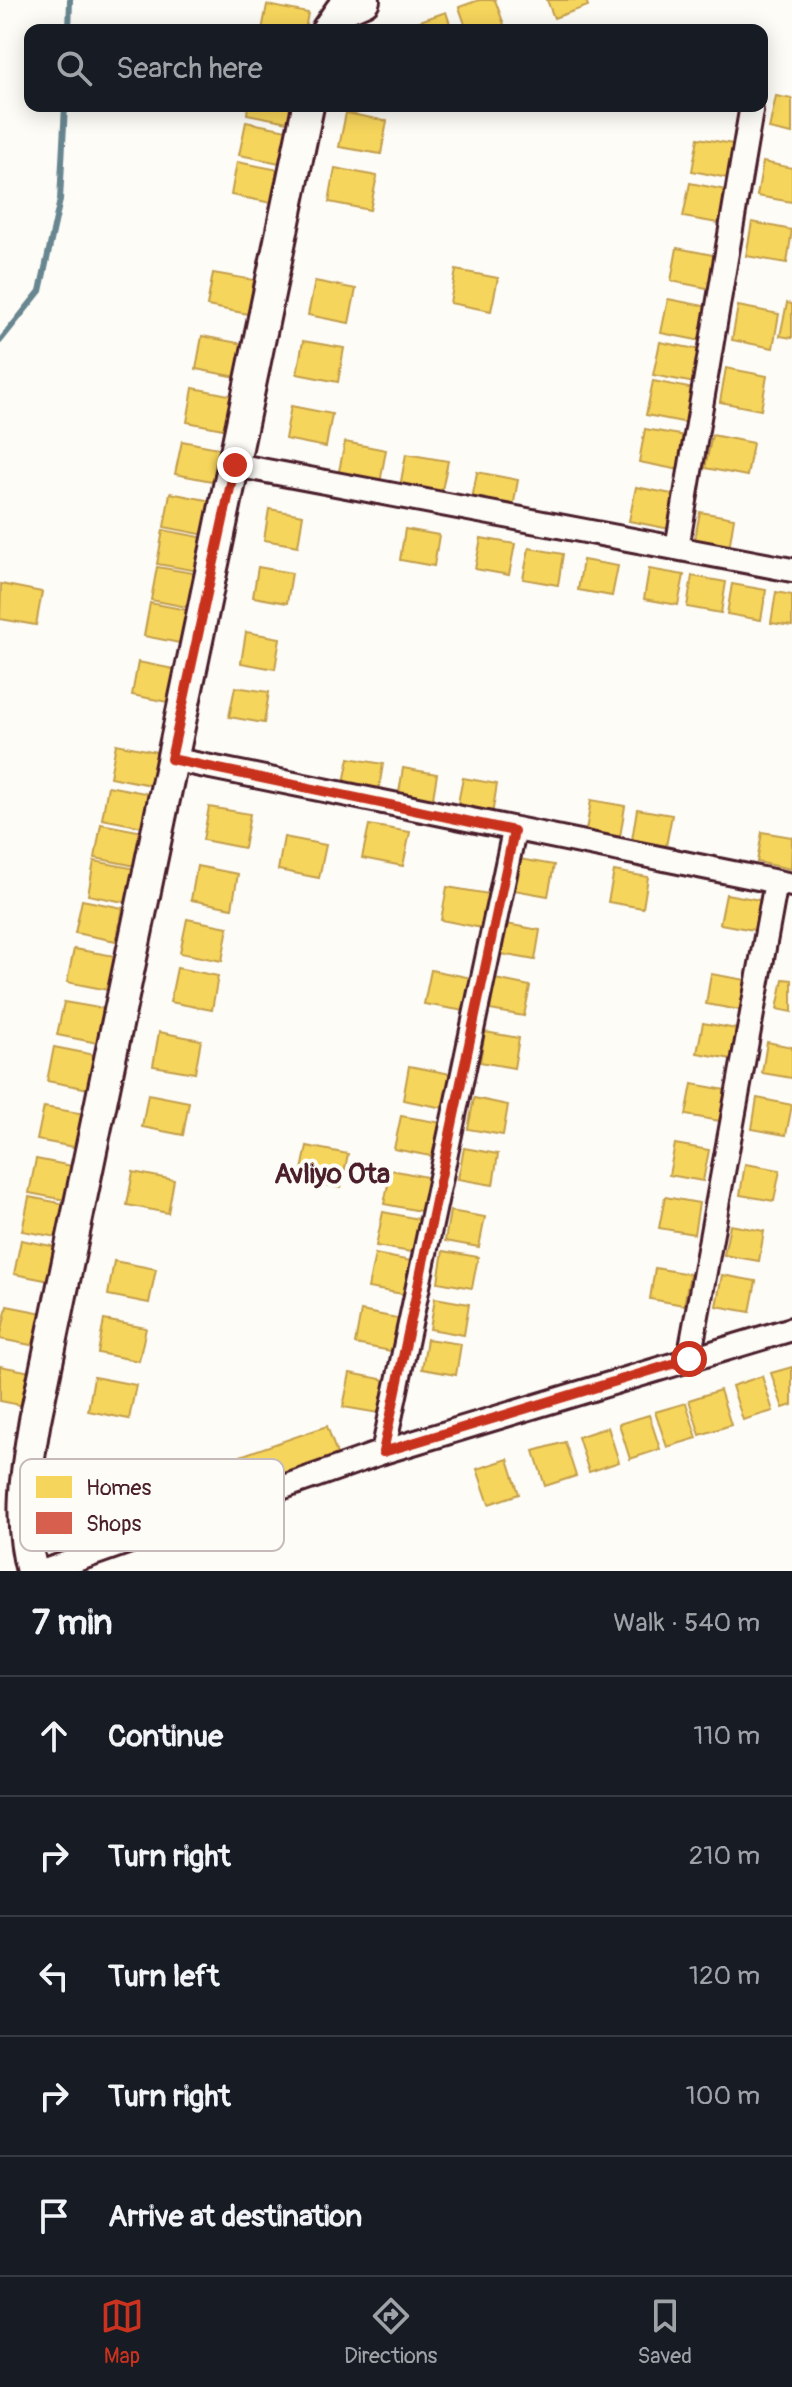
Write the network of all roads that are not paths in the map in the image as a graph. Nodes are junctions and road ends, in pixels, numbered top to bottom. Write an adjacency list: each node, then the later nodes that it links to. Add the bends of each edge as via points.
1 (364, 0): 2 (street, via 341,10)
2 (331, 24)
3 (307, 112): 5 (street)
4 (751, 112): 6 (street)
5 (235, 465): 6 (street); 8 (street)
6 (677, 548): 7 (street)
7 (792, 570)
8 (171, 759): 9 (street); 14 (street)
9 (514, 831): 10 (street); 13 (street)
10 (784, 884): 12 (street)
11 (792, 1329): 12 (street)
12 (689, 1359): 13 (street)
13 (383, 1452): 15 (street)
14 (28, 1459)
15 (284, 1487)
16 (28, 1551): 18 (street)
17 (102, 1551): 19 (street)
18 (32, 1571)
19 (45, 1571)

